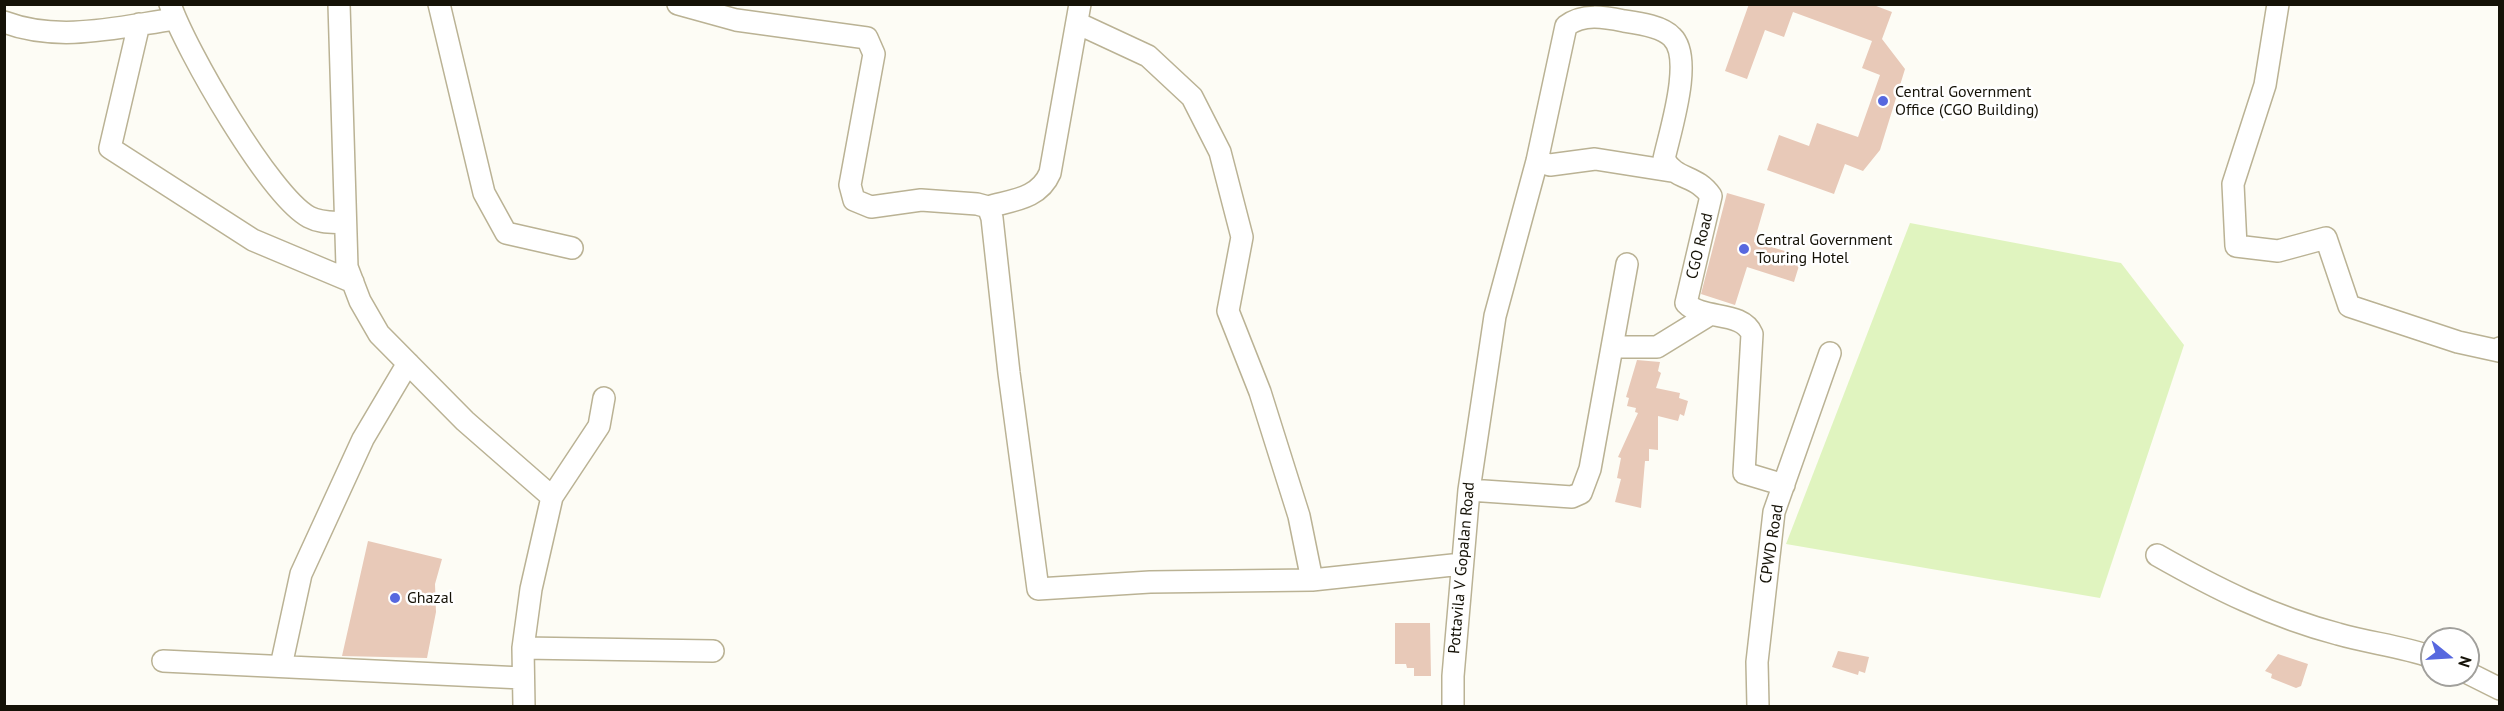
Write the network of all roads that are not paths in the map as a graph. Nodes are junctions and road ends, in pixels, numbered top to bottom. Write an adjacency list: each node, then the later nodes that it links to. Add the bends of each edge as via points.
1 (339, 4): 13 (street)
2 (439, 4): 14 (street, via 484,193 506,233)
3 (678, 4): 7 (street, via 736,20)
4 (2278, 4): 19 (street, via 2265,85 2233,184 2236,246 2278,251 2326,238 2349,306 2458,342)
5 (172, 12): 9 (street); 13 (street, via 194,56 276,186 310,218)
6 (1078, 14): 12 (street, via 1046,183 1032,195); 28 (street, via 1148,56 1192,97 1220,152 1242,237 1228,311 1299,516)
7 (783, 15): 12 (street, via 867,38 874,54 850,185 854,200 871,207 921,200)
8 (4, 22): 9 (street, via 26,30 58,33)
9 (139, 24): 16 (street, via 110,148 253,240)
10 (1537, 161): 11 (street, via 1550,165 1595,159); 11 (street, Pottavila V Gopalan Road, via 1566,26 1577,18 1607,17 1645,24 1672,36 1682,56 1664,159); 24 (street, Pottavila V Gopalan Road, via 1495,316)
11 (1671, 171): 17 (street, CGO Road, via 1698,183 1711,196 1686,303)
12 (988, 207): 28 (street, via 993,218 1038,589 1150,582)
13 (345, 223): 16 (street, via 347,267)
14 (572, 248)
15 (1627, 264): 18 (street)
16 (353, 282): 21 (street, via 379,334)
17 (1709, 315): 18 (street, via 1657,347); 23 (street, CGO Road, via 1749,326 1752,334 1744,473)
18 (1612, 347): 24 (street, via 1590,469 1581,493 1572,497)
19 (2499, 348)
20 (1830, 354): 23 (street, CPWD Road)
21 (408, 363): 25 (street, via 465,421); 33 (street, via 363,440 300,574)
22 (604, 398): 25 (street, via 599,426)
23 (1784, 485): 39 (street, CPWD Road, via 1774,512 1757,662)
24 (1469, 490): 27 (street, Pottavila V Gopalan Road)
25 (552, 497): 29 (street, via 531,589)
26 (2157, 555): 31 (street, via 2258,608 2338,634)
27 (1462, 564): 28 (street); 38 (street, Pottavila V Gopalan Road)
28 (1312, 580)
29 (523, 648): 30 (street); 34 (street)
30 (713, 651)
31 (2420, 654)
32 (164, 660): 33 (street)
33 (281, 666): 34 (street)
34 (522, 678): 37 (street)
35 (2480, 679): 36 (street)
36 (2499, 689)
37 (524, 706)
38 (1453, 706)
39 (1758, 706)

